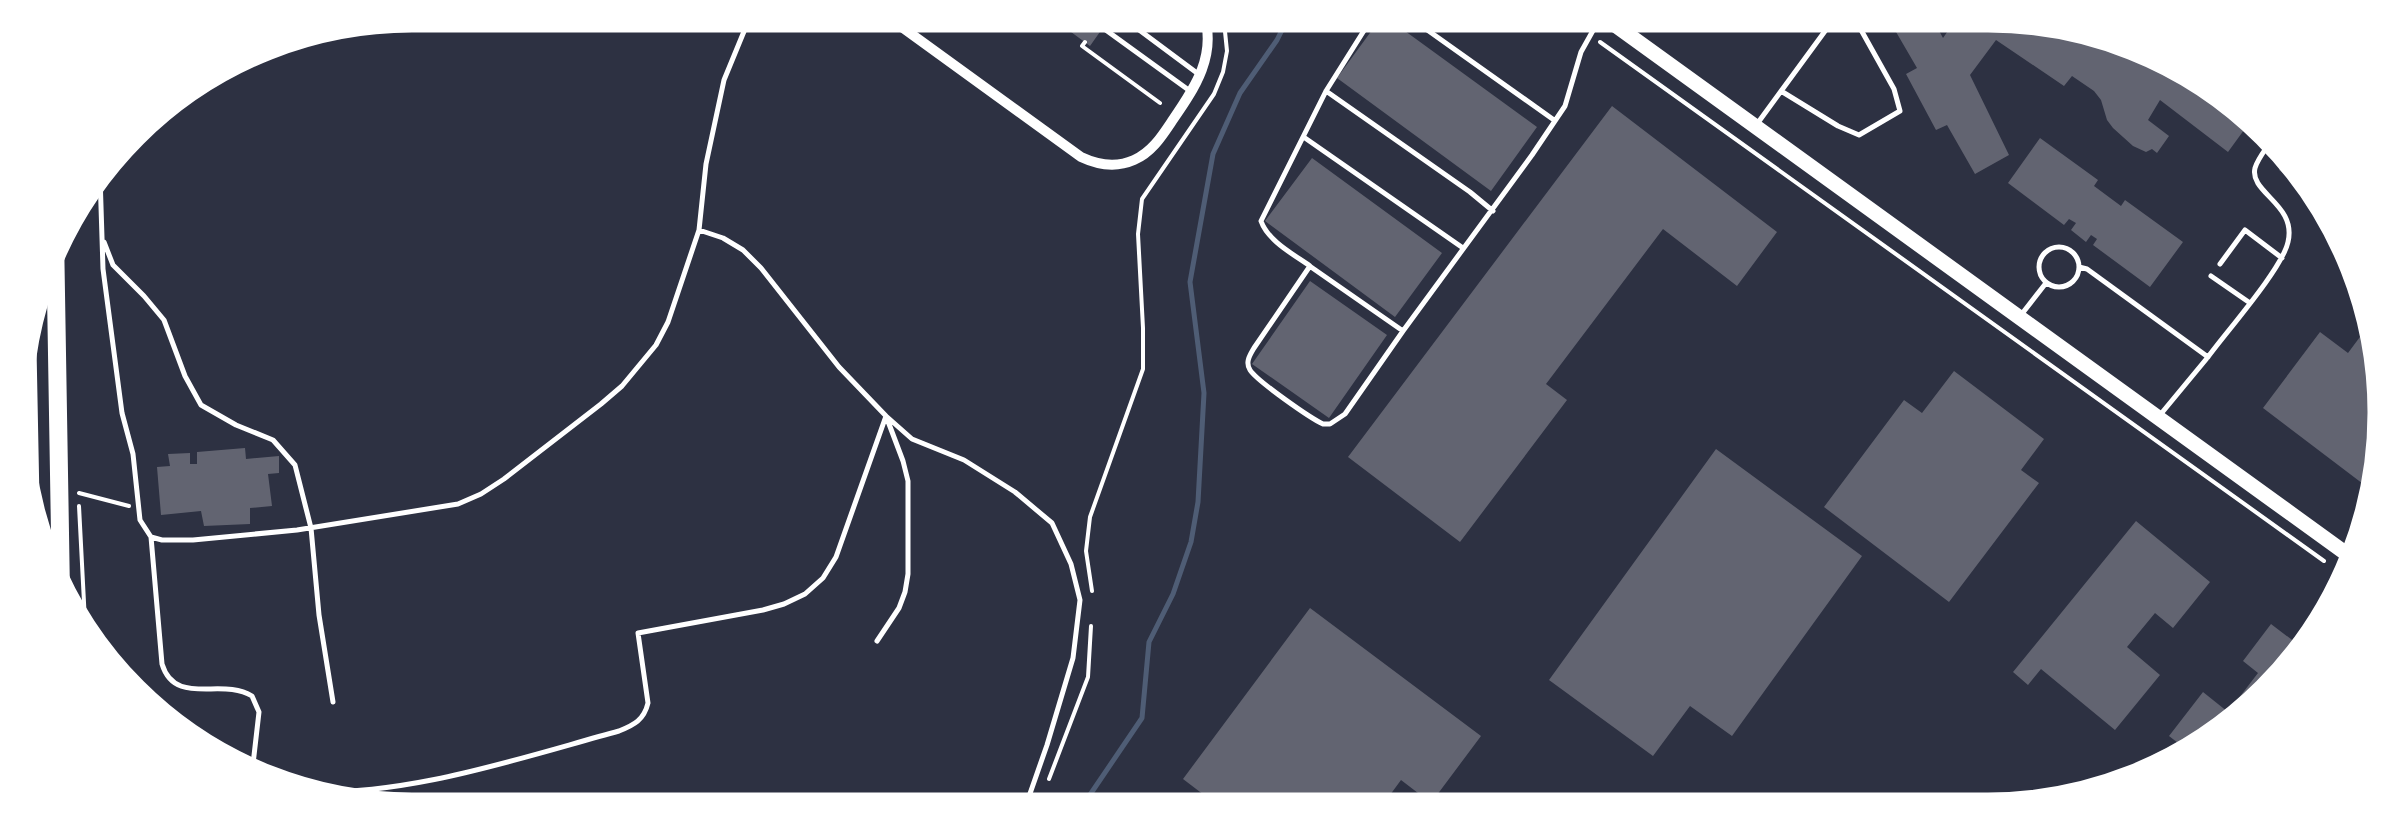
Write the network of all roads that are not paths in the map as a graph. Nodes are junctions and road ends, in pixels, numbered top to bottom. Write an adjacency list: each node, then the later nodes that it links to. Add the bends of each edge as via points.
1 (745, 30): 24 (lane, via 724,80)
2 (906, 30): 16 (street, via 1093,162 1120,164 1147,153)
3 (1106, 30): 16 (lane)
4 (1139, 30): 14 (lane)
5 (1207, 30): 14 (street)
6 (1364, 30): 17 (lane)
7 (1427, 30): 18 (lane)
8 (1592, 30): 18 (lane)
9 (1622, 30): 13 (main road)
10 (1631, 30): 13 (lane)
11 (1826, 30): 15 (lane)
12 (1861, 30): 15 (lane, via 1900,112 1859,136)
13 (1628, 34): 19 (main road)
14 (1201, 76): 16 (street)
15 (1782, 91): 19 (lane)
16 (1192, 92)
17 (1326, 92): 20 (lane); 23 (lane)
18 (1554, 120): 23 (lane)
19 (1755, 126): 35 (main road)
20 (1304, 137): 26 (lane); 29 (lane, via 1261,220 1270,236)
21 (2266, 150): 27 (lane, via 2254,179 2286,216 2290,238)
22 (101, 191): 25 (lane)
23 (1492, 211): 26 (lane)
24 (699, 230): 38 (lane, via 733,244 762,268); 40 (lane, via 656,345 622,386 535,456 458,504)
25 (102, 235): 40 (lane, via 113,264 164,320 201,405 273,440 295,465); 43 (lane, via 122,414 138,509)
26 (1463, 248): 36 (lane)
27 (2282, 258): 28 (lane, via 2245,230); 34 (lane)
28 (2220, 264)
29 (1310, 266): 36 (lane); 36 (lane, via 1248,367 1314,420 1330,424 1345,414)
30 (2080, 266): 33 (lane, via 2071,283); 33 (lane, via 2070,250 2050,248 2039,264); 37 (lane)
31 (56, 275): 42 (main road)
32 (2210, 276): 34 (lane)
33 (2046, 283): 35 (lane)
34 (2250, 302): 37 (lane)
35 (2019, 317): 39 (main road)
36 (1403, 330)
37 (2208, 357): 39 (lane)
38 (886, 416): 46 (lane, via 908,480 908,574 899,608); 49 (lane, via 836,557 805,594 762,610 638,632 648,704 639,721 459,774); 50 (lane, via 912,438 1015,492 1052,523 1071,564 1080,600 1074,658)
39 (2158, 418): 44 (main road)
40 (310, 528): 43 (lane); 47 (lane)
41 (49, 530): 42 (main road)
42 (59, 531): 45 (main road)
43 (150, 538): 48 (lane, via 165,673 177,686 252,696 259,712)
44 (2344, 551)
45 (60, 561)
46 (877, 641)
47 (333, 702)
48 (253, 761)
49 (360, 791)
50 (1029, 795)

